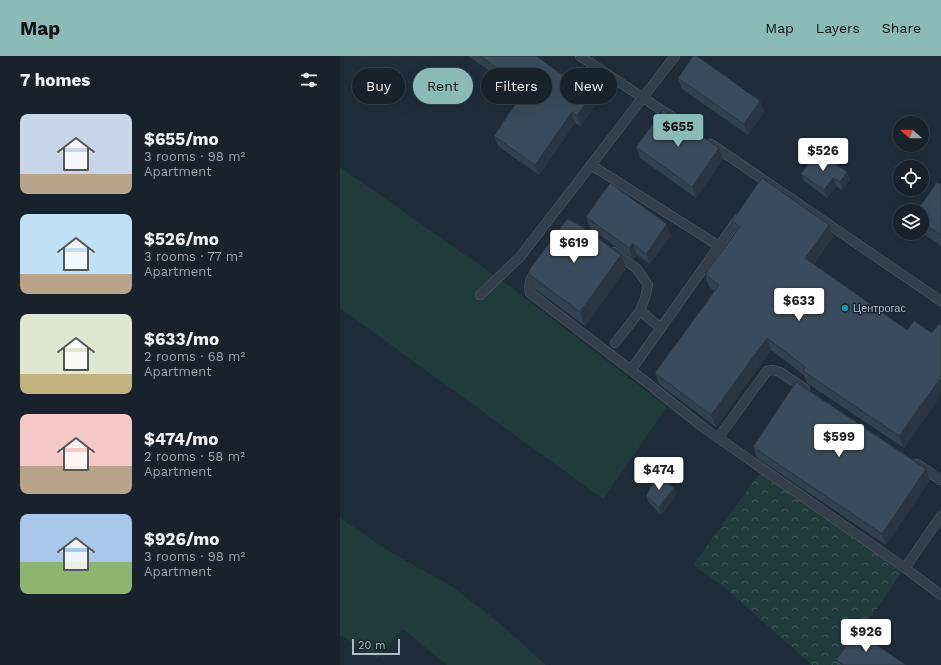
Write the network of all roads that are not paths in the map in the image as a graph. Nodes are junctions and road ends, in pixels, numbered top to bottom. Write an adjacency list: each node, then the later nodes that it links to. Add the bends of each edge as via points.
1 (580, 56): 3 (lane)
2 (675, 56): 3 (lane)
3 (643, 97): 4 (lane); 6 (lane)
4 (682, 124)
5 (701, 137): 12 (lane)
6 (591, 164): 9 (lane); 11 (lane, via 520,257)
7 (742, 214): 9 (lane)
8 (605, 246): 13 (lane, via 637,269 648,285)
9 (719, 246): 14 (lane)
10 (540, 264): 16 (lane, via 528,285 530,293)
11 (480, 295)
12 (941, 301)
13 (640, 311): 14 (lane); 15 (lane)
14 (661, 328): 16 (lane)
15 (615, 343)
16 (631, 370): 18 (lane)
17 (812, 393): 18 (lane, via 780,372 767,371)
18 (718, 438): 22 (lane)
19 (909, 459): 20 (lane)
20 (941, 480)
21 (941, 516): 22 (lane)
22 (905, 568): 23 (lane)
23 (941, 595)

